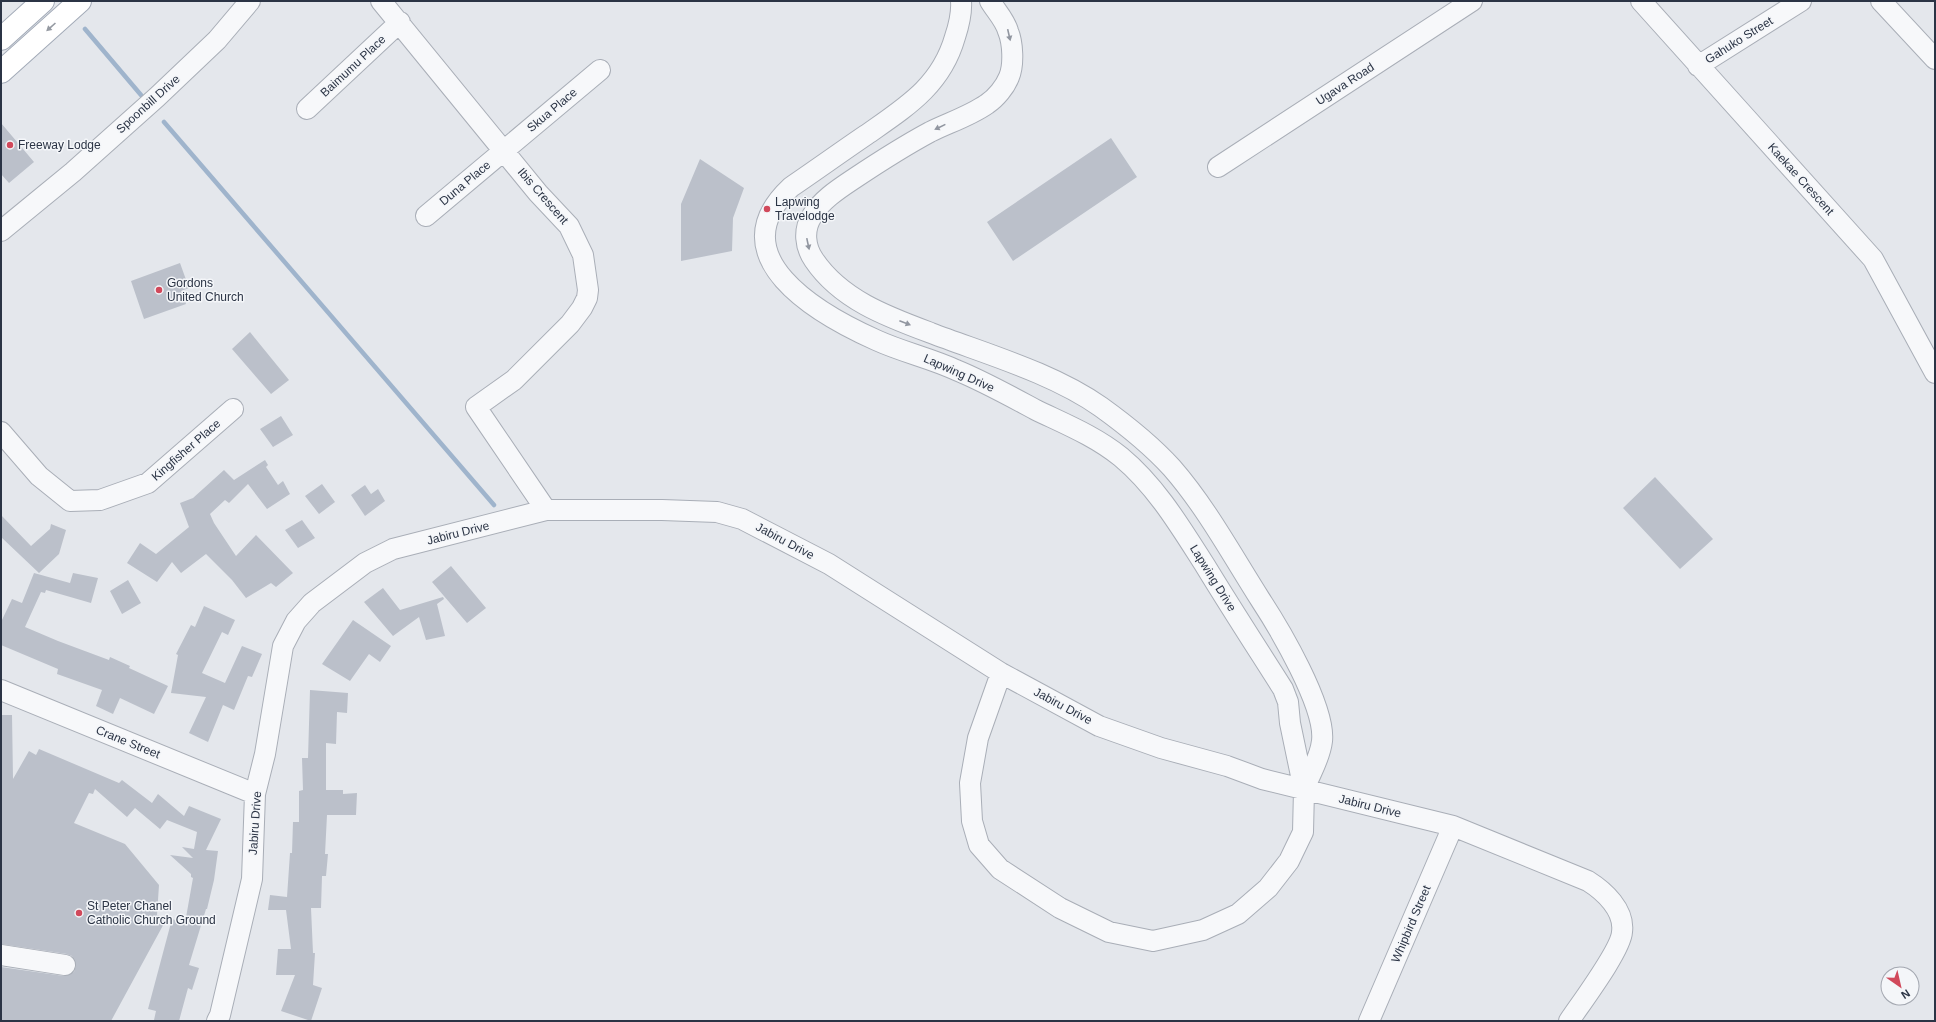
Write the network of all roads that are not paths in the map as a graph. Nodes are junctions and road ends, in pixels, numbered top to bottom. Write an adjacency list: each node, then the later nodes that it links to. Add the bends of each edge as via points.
1 (44, 1): 12 (main road)
2 (80, 1): 16 (main road, one-way to 16)
3 (250, 1): 21 (street, Spoonbill Drive, via 217,40 156,97 73,172)
4 (381, 1): 11 (street, Ibis Crescent)
5 (961, 1): 28 (street, Lapwing Drive, via 960,18 949,55 927,89 913,102 791,187 775,204 766,227 764,241 772,263 791,288 840,322 878,341 956,370 1099,441 1122,458 1168,508 1283,688 1288,702)
6 (990, 1): 28 (street, one-way to 28, via 1009,32 1011,67 1002,88 988,103 898,150 838,190 812,216 806,229 810,253 834,283 878,313 1048,378 1100,406 1170,467 1197,499 1295,658 1314,704 1322,737 1318,757)
7 (1472, 1): 19 (street, Ugava Road)
8 (1642, 1): 14 (street, Kaekae Crescent)
9 (1801, 1): 14 (street, Gahuko Street)
10 (1881, 1): 13 (street)
11 (400, 22): 17 (street, Baimumu Place); 18 (street, Ibis Crescent)
12 (1, 39)
13 (1935, 59)
14 (1698, 66): 22 (street, Kaekae Crescent, via 1873,259)
15 (600, 70): 18 (street, Skua Place)
16 (1, 72)
17 (307, 109)
18 (504, 150): 20 (street, Duna Place); 25 (street, Ibis Crescent, via 538,193 569,226 583,255 586,276 587,298 570,324 514,380 476,407)
19 (1218, 167)
20 (426, 216)
21 (1, 231)
22 (1935, 373)
23 (233, 410): 24 (street, Kingfisher Place, via 148,483 100,500 85,502 70,501 56,491 39,476)
24 (1, 432)
25 (546, 510): 26 (street, Jabiru Drive, via 709,512 742,519 829,564); 29 (street, Jabiru Drive, via 392,550 365,563 312,603 296,621 283,646 265,754)
26 (1001, 673): 28 (street, Jabiru Drive, via 1099,726 1161,748); 28 (street, via 978,738 970,783 972,821 979,845 1000,869 1060,908 1109,932 1153,941 1203,930 1238,914 1268,888 1289,861 1303,832)
27 (1, 690): 29 (street, Crane Street)
28 (1304, 790): 30 (street, Jabiru Drive)
29 (255, 794): 33 (street, Jabiru Drive, via 252,878)
30 (1453, 826): 34 (street, Whipbird Street); 35 (street, Jabiru Drive, via 1588,881 1602,890 1611,901 1622,923 1621,940)
31 (1, 955): 32 (street)
32 (65, 965)
33 (217, 1021)
34 (1369, 1021)
35 (1569, 1021)

